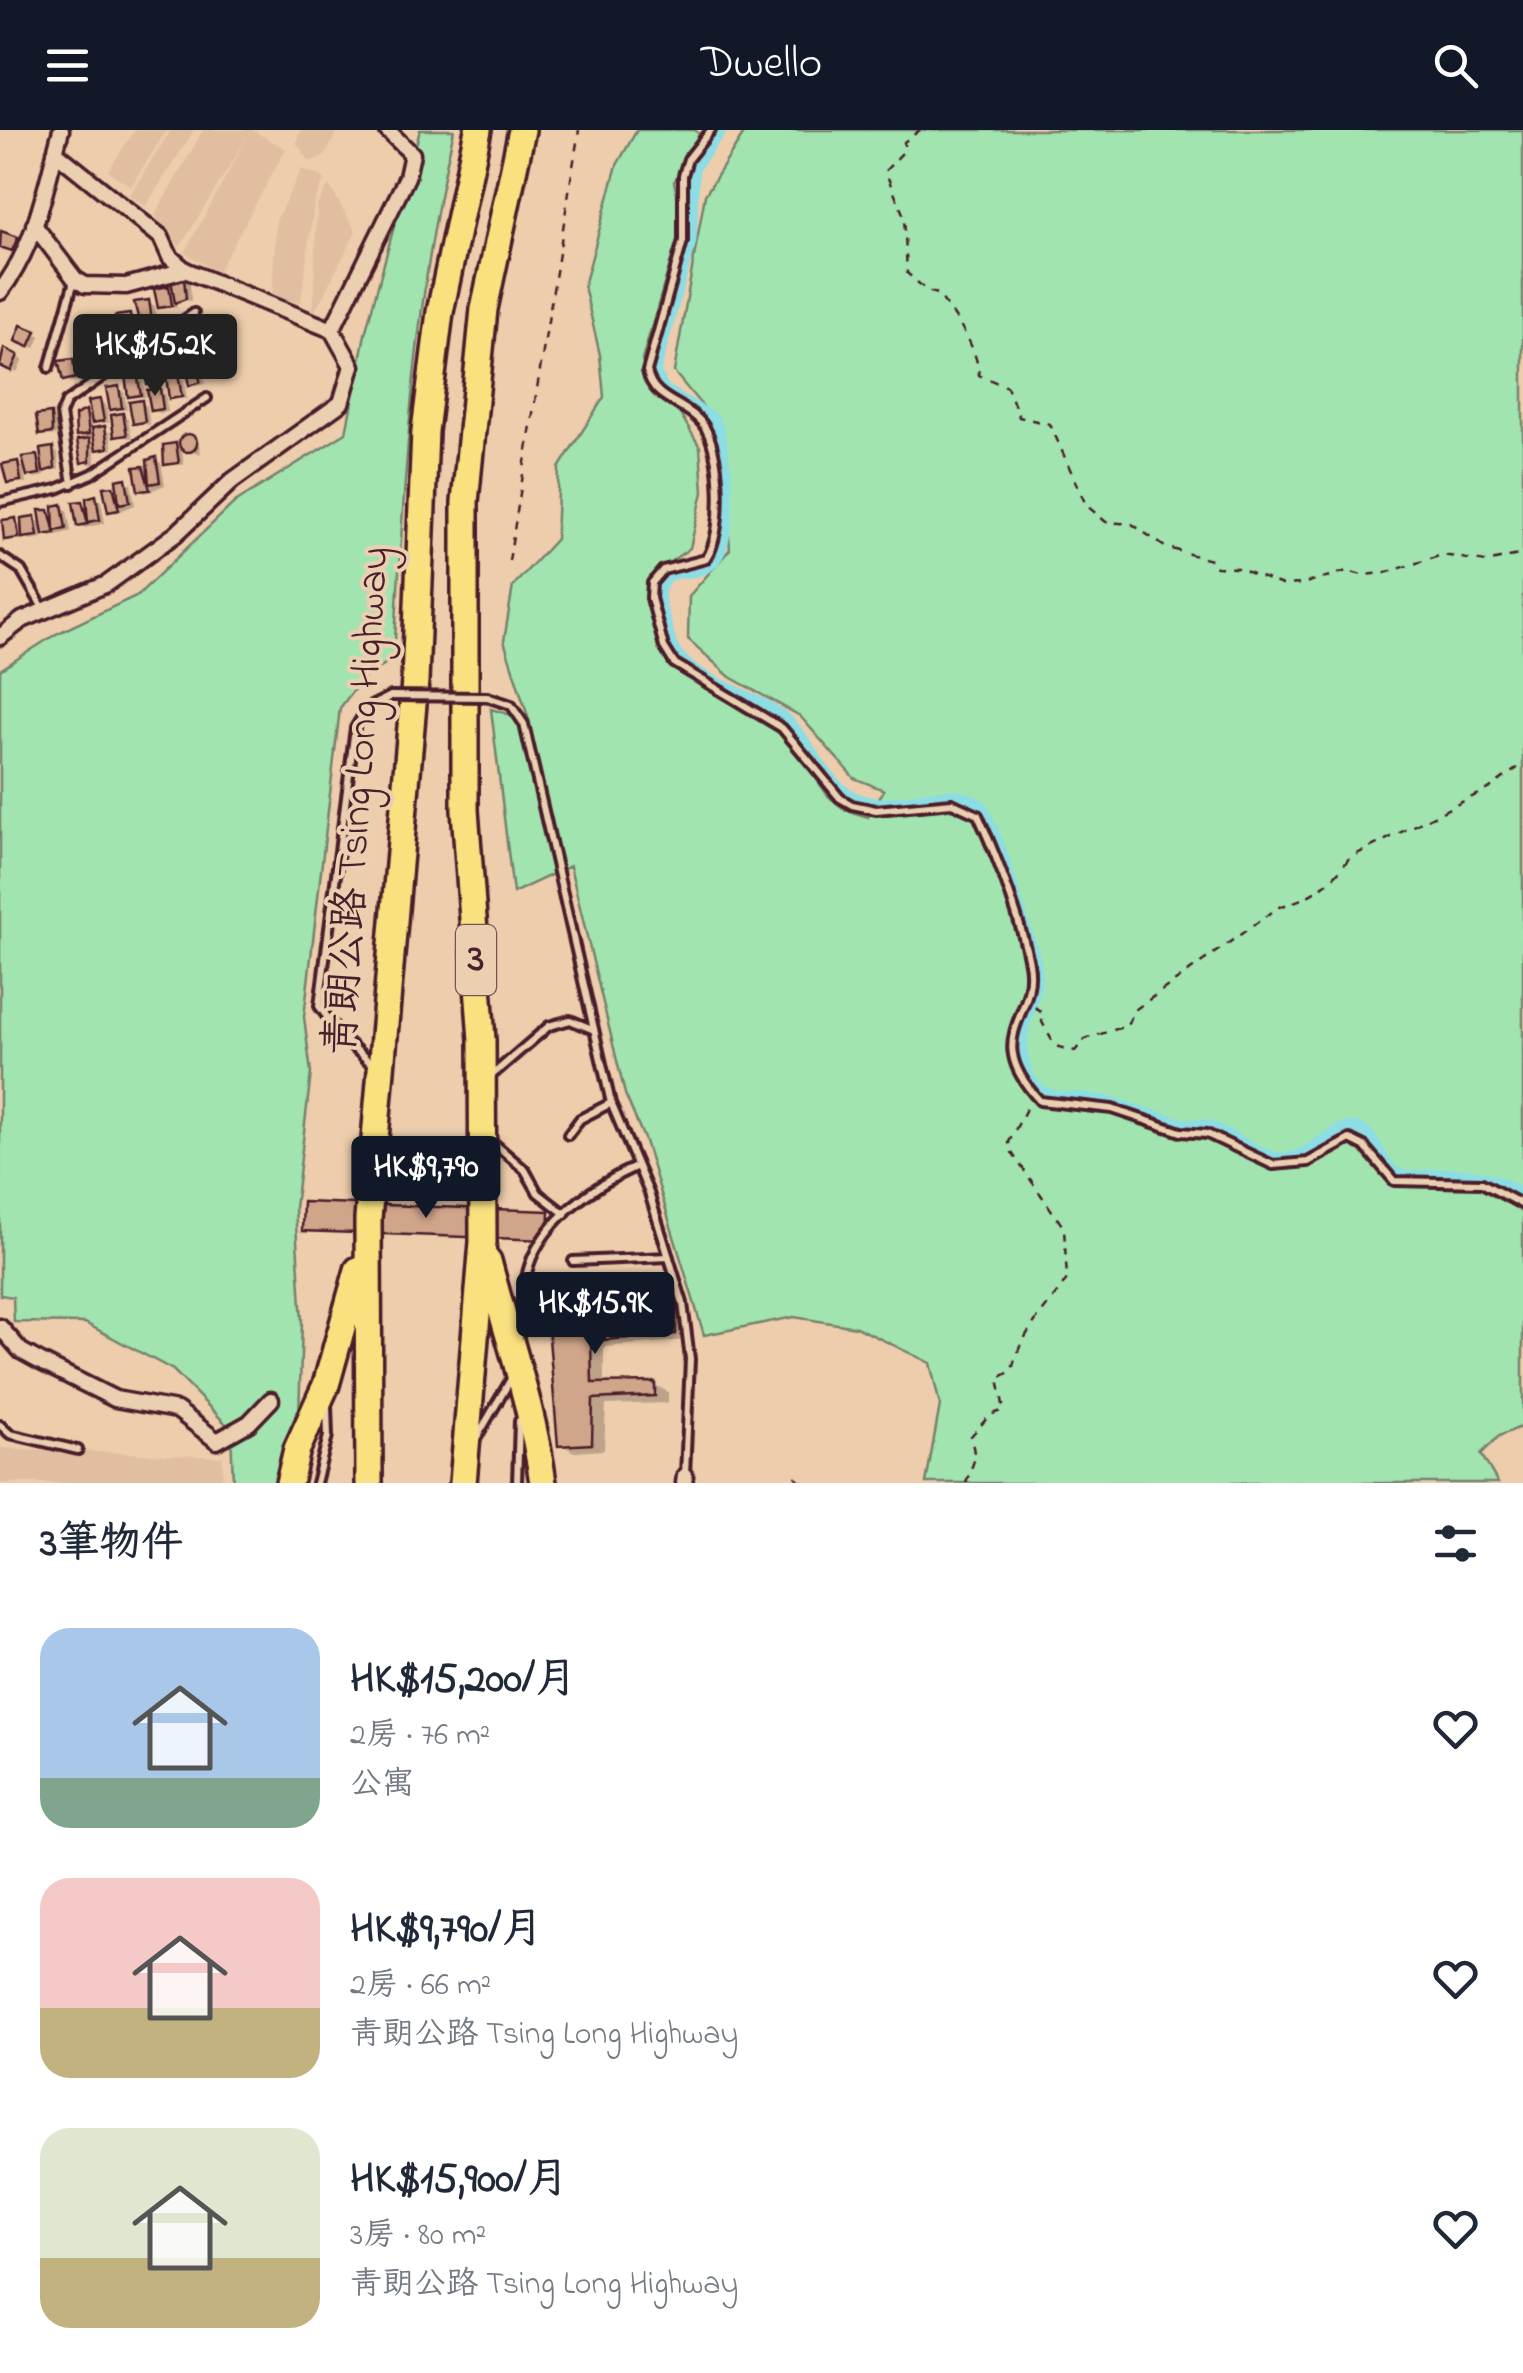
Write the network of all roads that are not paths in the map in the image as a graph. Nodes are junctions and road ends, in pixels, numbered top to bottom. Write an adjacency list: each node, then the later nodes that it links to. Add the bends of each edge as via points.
1 (62, 130): 6 (street)
2 (387, 130): 12 (street, via 412,154 408,176)
3 (478, 130): 21 (highway, 青朗公路 Tsing Long Highway / 3, via 440,312 425,431 414,681)
4 (522, 130): 22 (highway, 青朗公路 Tsing Long Highway / 3, via 484,310 465,502 465,810)
5 (711, 130): 27 (lane, via 683,175 683,241 648,370 654,388 706,430 716,468 718,525 706,559 663,570 652,583 664,647 685,672 782,728 840,798 876,810 952,803 978,815 1029,963 1011,1041 1023,1080 1040,1101 1112,1110 1207,1134 1273,1165 1308,1162 1350,1139 1394,1181 1482,1183)
6 (55, 152): 7 (street); 8 (street, via 161,237)
7 (34, 225): 9 (street); 10 (street)
8 (185, 270): 9 (street, via 126,286); 12 (street)
9 (75, 279): 13 (lane)
10 (0, 292)
11 (194, 313): 15 (lane, via 62,408)
12 (332, 330): 18 (street, via 352,366 341,403 106,584)
13 (49, 368)
14 (208, 398): 15 (lane)
15 (72, 484): 16 (lane)
16 (0, 502)
17 (0, 556): 18 (lane, via 21,570)
18 (44, 609): 19 (street)
19 (0, 637)
20 (593, 1030): 21 (lane, bridge, via 526,732 511,705 487,696 391,696 367,708 354,728 318,1006); 22 (lane, via 570,1020 549,1026); 23 (lane)
21 (379, 1070): 29 (highway, 青朗公路 Tsing Long Highway / 3)
22 (482, 1084): 24 (highway, 青朗公路 Tsing Long Highway / 3)
23 (611, 1103): 25 (lane, via 580,1119); 26 (lane)
24 (482, 1133): 28 (lane); 30 (highway, 青朗公路 Tsing Long Highway / 3)
25 (568, 1135)
26 (637, 1166): 28 (lane, via 602,1182); 31 (lane)
27 (1523, 1205)
28 (565, 1214): 34 (lane, via 529,1267)
29 (367, 1239): 35 (highway); 43 (highway, 青朗公路 Tsing Long Highway / 3)
30 (483, 1242): 34 (highway); 39 (highway, 青朗公路 Tsing Long Highway / 3)
31 (669, 1257): 32 (lane); 40 (lane, via 690,1359)
32 (572, 1261)
33 (0, 1328): 36 (street, via 40,1362 115,1399 177,1410 217,1441 249,1423)
34 (516, 1370): 39 (lane); 45 (lane); 46 (highway, via 530,1401)
35 (326, 1384): 41 (highway); 42 (lane, via 328,1436)
36 (271, 1400)
37 (0, 1425): 38 (lane, via 10,1434)
38 (78, 1450)
39 (466, 1457): 44 (highway, 青朗公路 Tsing Long Highway / 3)
40 (684, 1480)
41 (288, 1483)
42 (316, 1483)
43 (370, 1483)
44 (462, 1483)
45 (516, 1483)
46 (543, 1483)

